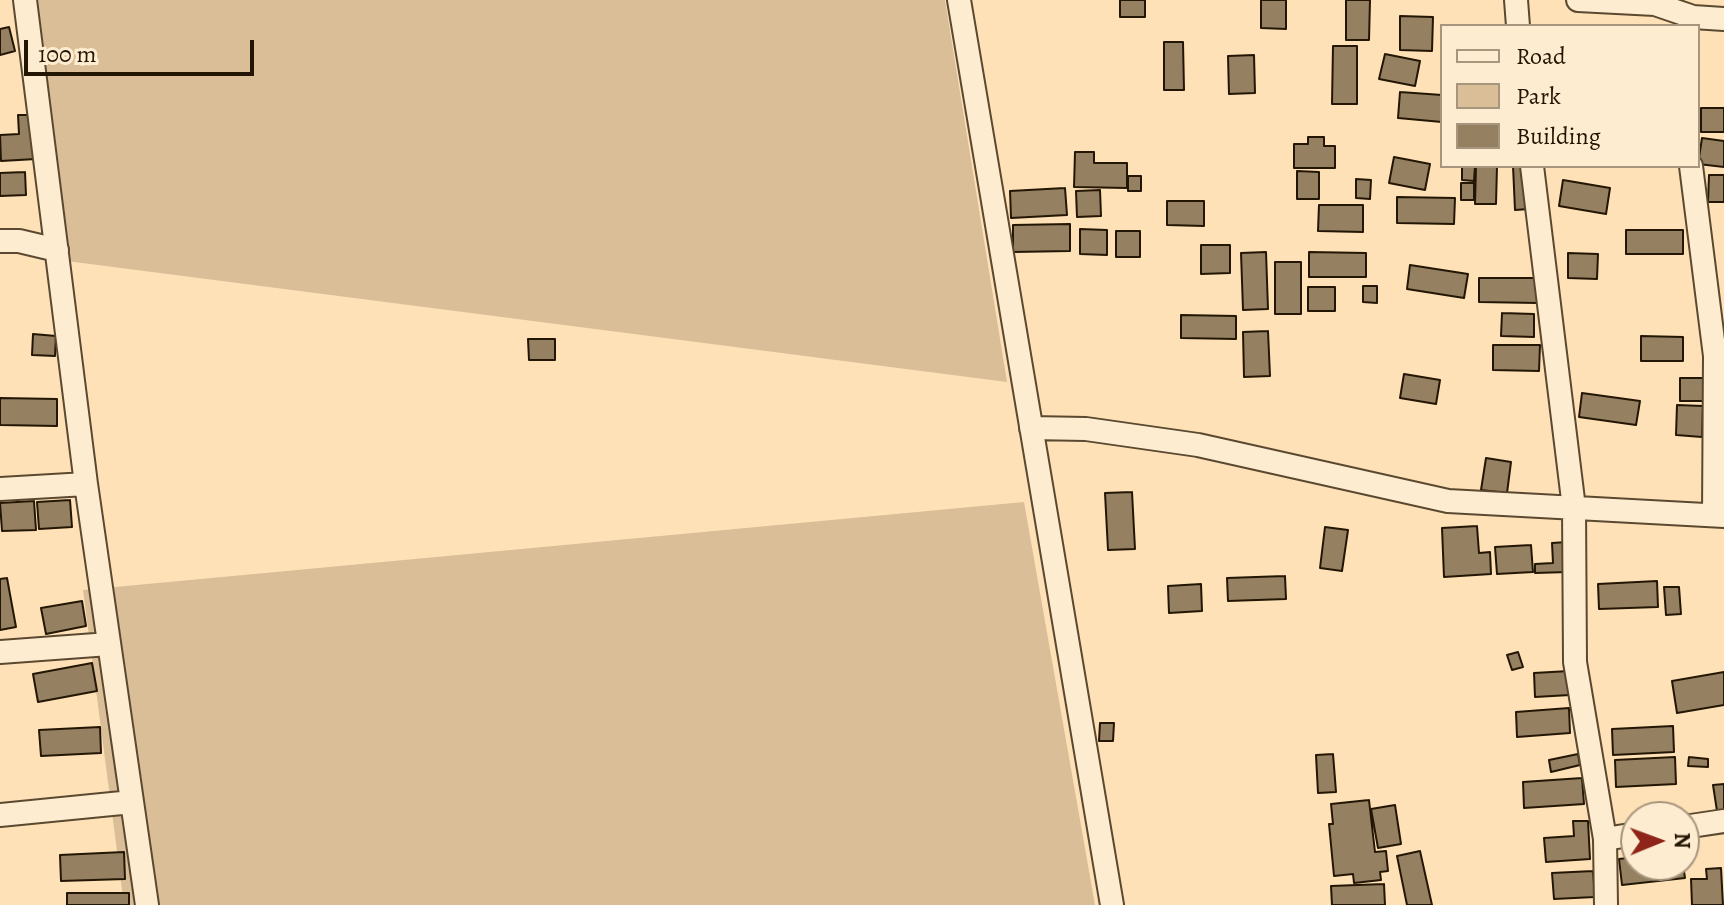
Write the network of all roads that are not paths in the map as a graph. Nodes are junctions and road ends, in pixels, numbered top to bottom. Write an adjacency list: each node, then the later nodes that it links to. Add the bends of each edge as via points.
1 (25, 0): 11 (street)
2 (959, 0): 12 (street)
3 (1516, 0): 7 (street)
4 (1578, 0): 6 (street, via 1655,4)
5 (1724, 19): 6 (street)
6 (1693, 22)
7 (1518, 24)
8 (1532, 168): 15 (street)
9 (1691, 168): 16 (street, via 1715,356)
10 (0, 241): 11 (street)
11 (57, 250): 13 (street)
12 (1031, 428): 15 (street, via 1086,429 1198,445 1448,501); 26 (street)
13 (86, 484): 14 (street); 17 (street)
14 (0, 489)
15 (1574, 508): 16 (street); 24 (street, via 1575,662)
16 (1719, 516)
17 (109, 644): 18 (street); 19 (street)
18 (0, 652)
19 (132, 802): 20 (street); 25 (street)
20 (0, 815)
21 (1724, 821): 22 (street)
22 (1700, 825)
23 (1620, 837): 24 (street)
24 (1605, 839): 27 (street)
25 (147, 905)
26 (1112, 905)
27 (1606, 905)

